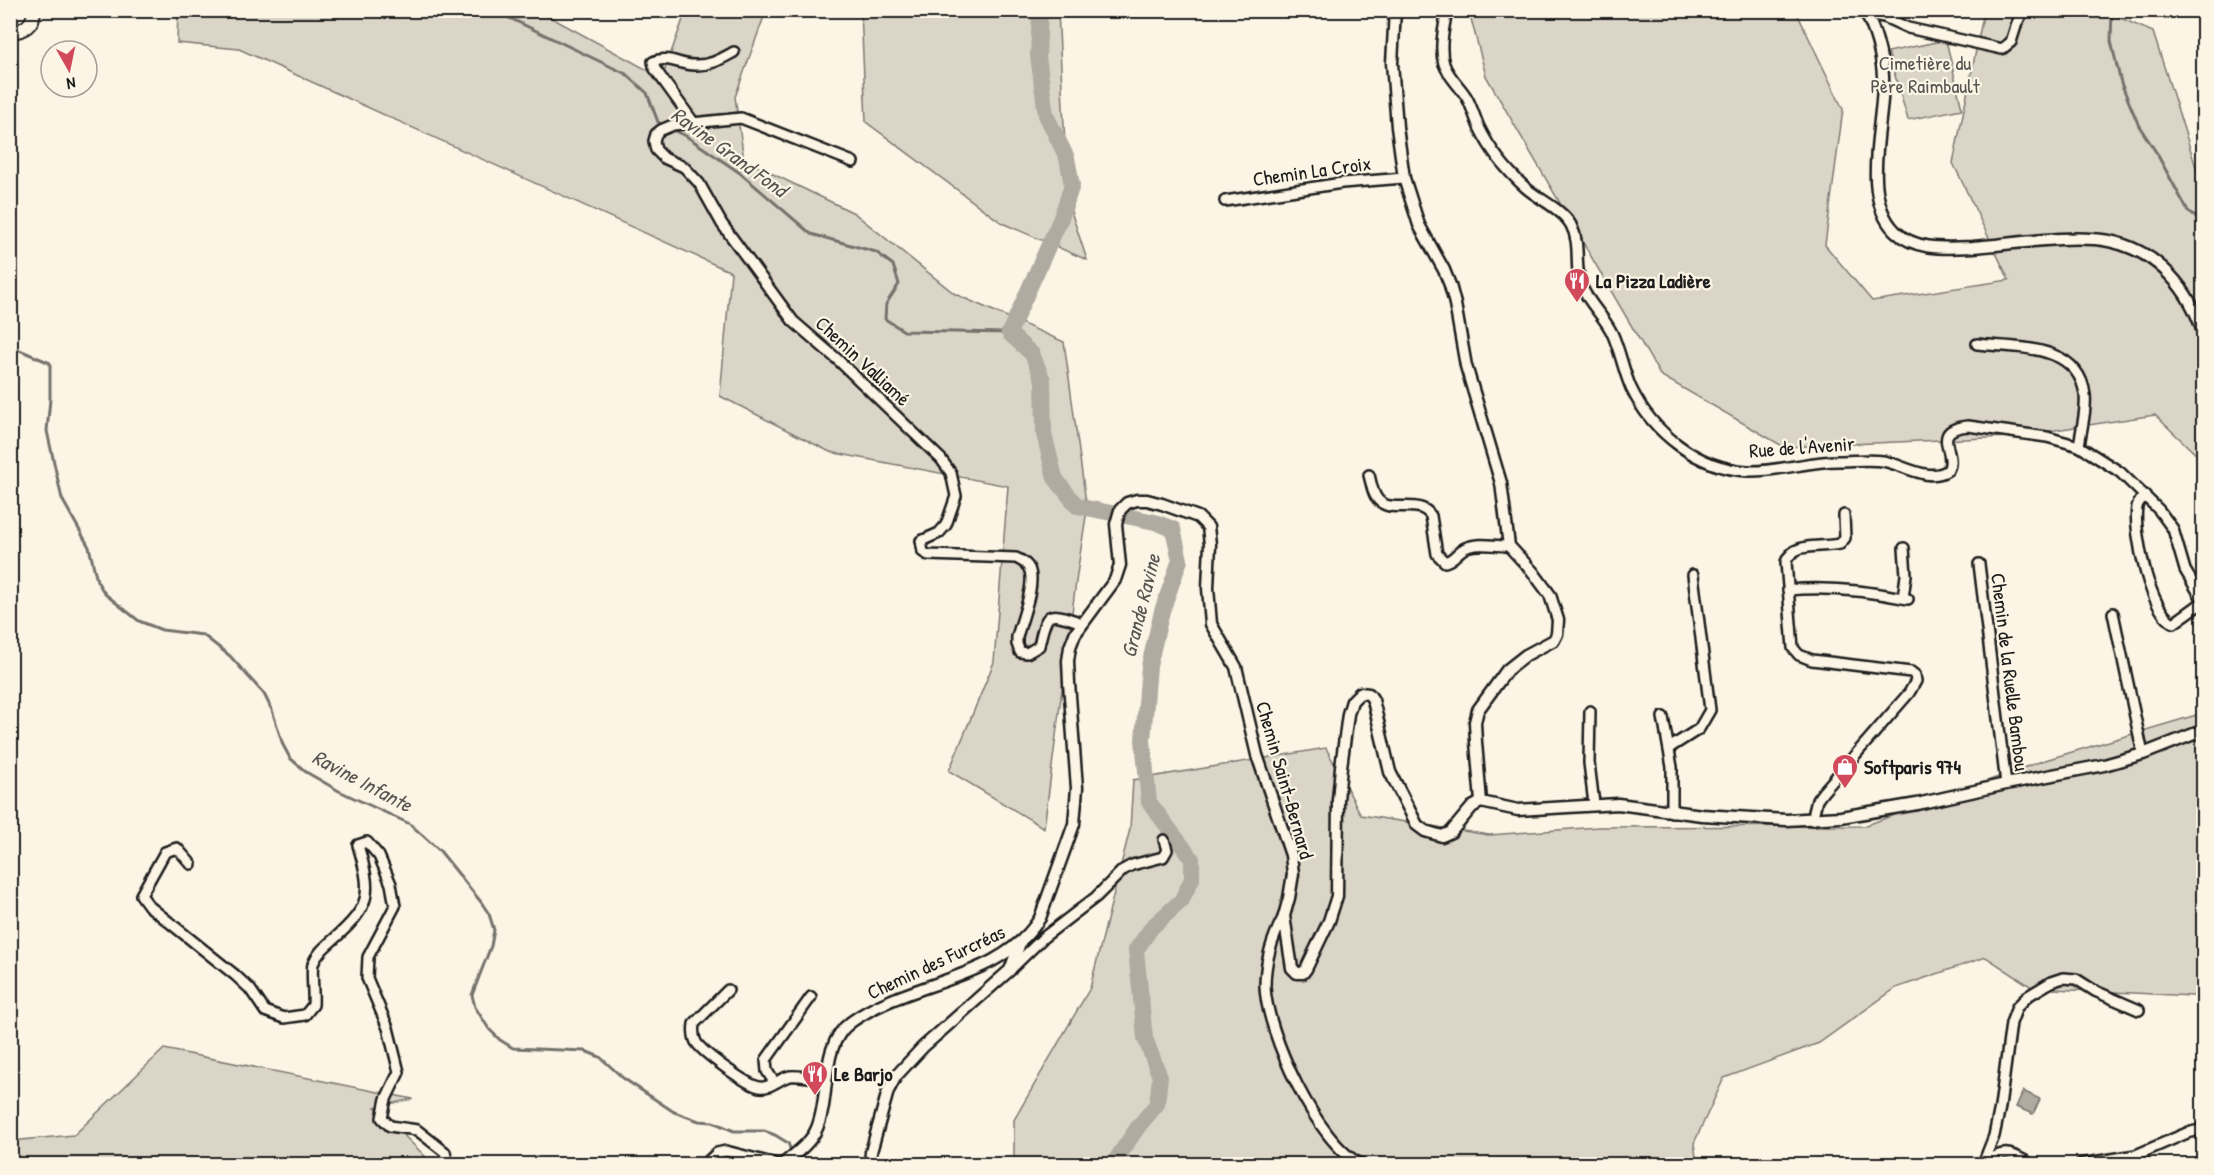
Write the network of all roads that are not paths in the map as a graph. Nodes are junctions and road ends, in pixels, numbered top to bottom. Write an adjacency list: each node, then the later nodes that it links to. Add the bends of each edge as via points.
1 (34, 10): 6 (main road, via 31,24 22,31)
2 (1395, 10): 10 (street, via 1392,63)
3 (1447, 10): 14 (street, Rue de l'Avenir, via 1442,47 1451,78 1467,98 1480,129 1508,170 1571,224 1578,248 1580,282 1586,296 1610,328 1631,388 1667,437 1718,465 1745,471 1773,471 1833,461 1882,461 1930,475 1944,473 1951,459 1947,437 1951,431 1968,426 2047,437)
4 (2024, 10): 5 (street, via 2011,42 2002,48 1908,28)
5 (1865, 12): 12 (street, via 1883,77 1877,196 1895,231 1916,243 1940,248 2078,239 2134,249 2168,271 2184,290)
6 (10, 32)
7 (734, 52): 8 (street, via 711,64 653,62)
8 (694, 123): 9 (street, Chemin Valliamé, via 741,118); 27 (street, Chemin Valliamé, via 673,125 656,134 656,150 684,166 699,183 722,224 793,321 941,459 951,473 956,496 950,516 939,533 921,541 923,552 1016,558 1024,562 1031,575 1017,637 1020,652 1027,653 1039,646 1044,622 1050,616)
9 (853, 162)
10 (1404, 178): 11 (street, Chemin La Croix); 19 (street, via 1419,225 1450,285 1469,377 1501,483)
11 (1225, 201)
12 (2204, 336)
13 (1977, 344): 14 (street, via 2045,351 2072,367 2085,395)
14 (2079, 446): 16 (street, Rue de l'Avenir, via 2120,472)
15 (1369, 475): 19 (street, via 1382,503 1419,506 1428,511 1437,554 1445,562 1469,547)
16 (2145, 495): 24 (street, Rue de l'Avenir, via 2173,529 2185,570); 25 (street, Rue de l'Avenir, via 2137,505 2137,522 2145,570 2157,605 2167,620 2174,623)
17 (1844, 515): 23 (street, via 1845,538 1840,544 1798,548 1787,558)
18 (1116, 524): 27 (street, Chemin des Furcréas, via 1120,565 1115,580); 40 (street, Chemin Saint-Bernard, via 1127,503 1147,500 1198,517 1208,527 1211,624 1236,667 1257,755 1291,855 1293,874)
19 (1509, 546): 34 (street, via 1550,595 1558,628 1554,640 1507,670 1478,710 1475,722)
20 (1904, 548): 23 (street, via 1906,598 1833,588)
21 (1979, 564): 33 (street, Chemin de la Ruelle Bambou)
22 (1693, 575): 31 (street, via 1710,710 1699,729)
23 (1788, 590): 37 (street, via 1791,642 1799,655 1911,672 1916,681 1817,800)
24 (2200, 591): 25 (street, Rue de l'Avenir)
25 (2203, 602)
26 (2114, 614): 32 (street)
27 (1083, 623): 41 (street, Chemin des Furcréas, via 1075,634 1068,661 1077,788 1074,824 1040,918)
28 (1590, 711): 35 (street, via 1589,763)
29 (1663, 717): 31 (street)
30 (2204, 730): 32 (street)
31 (1669, 748): 36 (street)
32 (2143, 754): 33 (street)
33 (2006, 784): 37 (street, via 1866,814)
34 (1481, 802): 35 (street, via 1518,810); 40 (street, via 1442,836 1417,825 1390,772 1373,700 1369,694 1360,693 1348,714 1341,767 1337,896 1303,973 1292,968)
35 (1594, 804): 36 (street)
36 (1672, 812): 37 (street)
37 (1812, 820)
38 (1164, 840): 43 (street, via 1167,850 1163,856 1123,870)
39 (191, 864): 51 (street, via 177,848 165,852 141,895 149,906 250,989 265,1011 284,1018 305,1015 314,1005 313,965 321,951 364,907 368,887 358,845 367,842 379,856 395,906 368,957 368,978 388,1028 399,1072 382,1118 390,1126 417,1130 445,1152)
40 (1284, 916): 55 (street, Chemin Saint-Bernard, via 1266,967 1265,989 1272,1026 1301,1091 1327,1135)
41 (1020, 943): 42 (street, Chemin des Furcréas); 43 (street)
42 (992, 960): 43 (street, via 1007,960); 47 (street, Chemin des Furcréas, via 851,1022 836,1041)
43 (1010, 969): 54 (street, via 922,1047 896,1076 888,1091)
44 (728, 990): 48 (street, via 694,1024 697,1044 742,1080 758,1087)
45 (811, 997): 48 (street, via 766,1060)
46 (2139, 1010): 56 (street, via 2076,979 2050,982 2028,996 2011,1023 1996,1126)
47 (827, 1077): 48 (street, via 791,1076); 50 (street, Chemin des Furcréas, via 817,1128 809,1142)
48 (774, 1082)
49 (2204, 1129): 58 (street, via 2136,1155)
50 (787, 1161)
51 (448, 1164)
52 (705, 1164): 53 (street, via 717,1153 726,1151)
53 (776, 1164)
54 (870, 1164)
55 (1361, 1164)
56 (1984, 1164): 57 (street, via 2009,1153)
57 (2031, 1164)
58 (2081, 1164)

